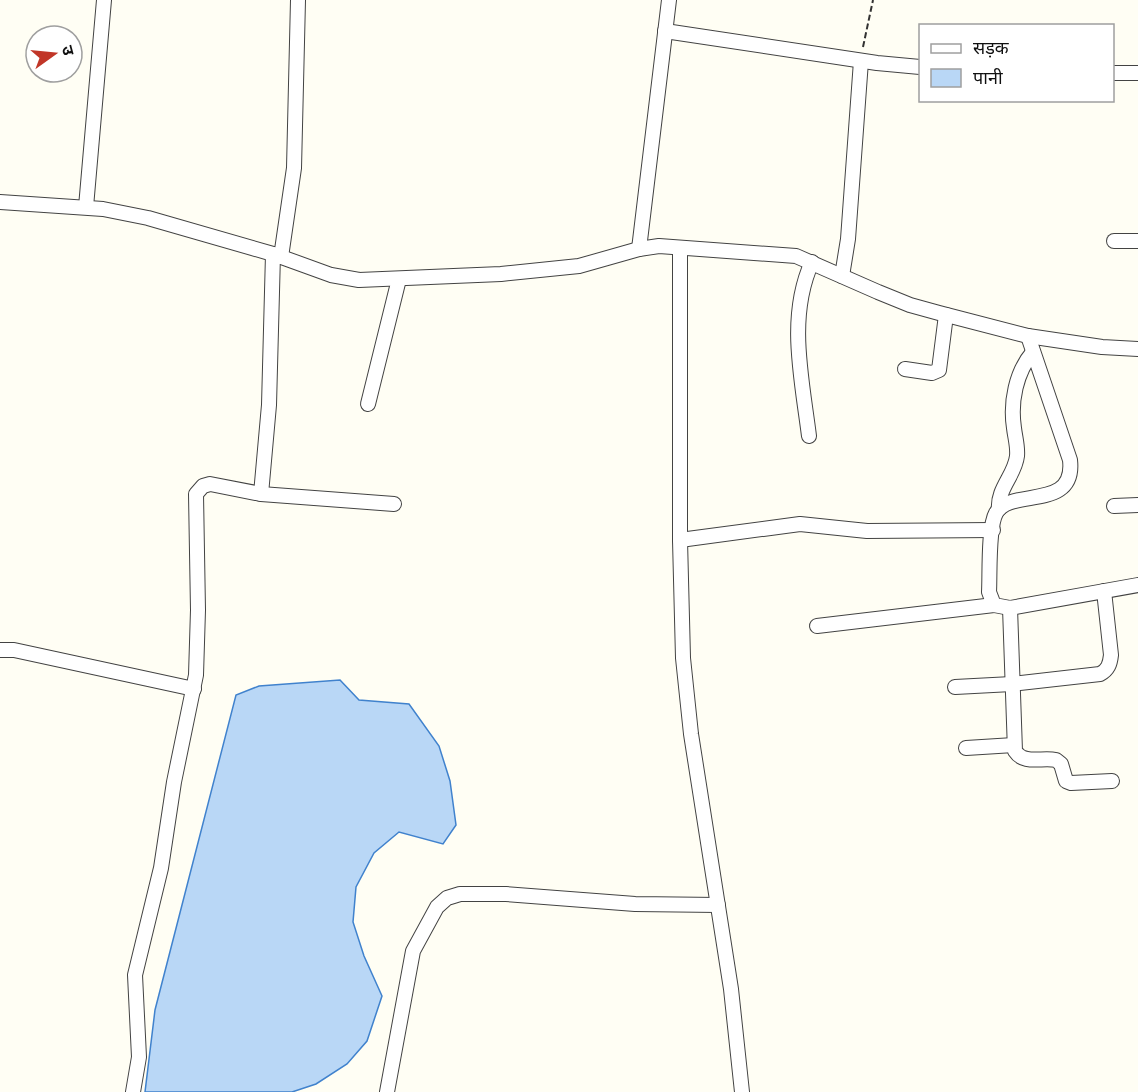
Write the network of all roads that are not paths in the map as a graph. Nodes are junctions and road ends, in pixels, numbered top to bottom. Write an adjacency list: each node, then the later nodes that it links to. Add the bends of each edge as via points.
1 (104, 0): 10 (street)
2 (298, 0): 15 (street, via 294,168)
3 (669, 0): 4 (street)
4 (665, 31): 5 (street); 14 (street)
5 (861, 61): 6 (street); 17 (street)
6 (919, 68)
7 (1114, 73): 8 (street)
8 (1138, 73)
9 (0, 202): 10 (street)
10 (86, 207): 15 (street, via 148,218)
11 (1114, 241): 12 (street)
12 (1138, 241)
13 (680, 248): 14 (street); 16 (street, via 796,256); 32 (street)
14 (639, 249): 18 (street, via 579,266)
15 (277, 256): 18 (street, via 340,277); 26 (street)
16 (812, 262): 17 (street); 25 (street, via 797,328)
17 (842, 276): 19 (street, via 910,305)
18 (399, 279): 24 (street)
19 (946, 315): 20 (street); 23 (street, via 939,370 932,373)
20 (1028, 336): 21 (street); 22 (street)
21 (1138, 349)
22 (1033, 352): 30 (street, via 1016,386 1013,415 1017,458 1000,496); 30 (street, via 1070,460 1071,476 1050,493)
23 (905, 369)
24 (368, 404)
25 (809, 436)
26 (261, 494): 27 (street); 41 (street, via 210,484 196,494 198,646)
27 (394, 504)
28 (1138, 505): 29 (street)
29 (1114, 506)
30 (999, 509): 31 (street)
31 (993, 530): 32 (street, via 867,531 800,524); 35 (street, via 989,592)
32 (680, 540): 45 (street, via 687,701)
33 (1138, 585): 34 (street)
34 (1104, 591): 36 (street); 39 (street, via 1111,655 1106,671)
35 (994, 605): 36 (street); 37 (street)
36 (1010, 608): 39 (street)
37 (817, 626)
38 (0, 650): 41 (street)
39 (1012, 684): 40 (street); 42 (street)
40 (955, 687)
41 (194, 689): 46 (street, via 161,868 135,975 138,1057)
42 (1014, 745): 43 (street); 44 (street, via 1024,760 1056,760 1066,781 1071,783)
43 (966, 748)
44 (1112, 781)
45 (718, 905): 47 (street, via 635,904 506,894 460,894 447,898 436,907 412,951); 48 (street)
46 (133, 1092)
47 (387, 1092)
48 (742, 1092)

